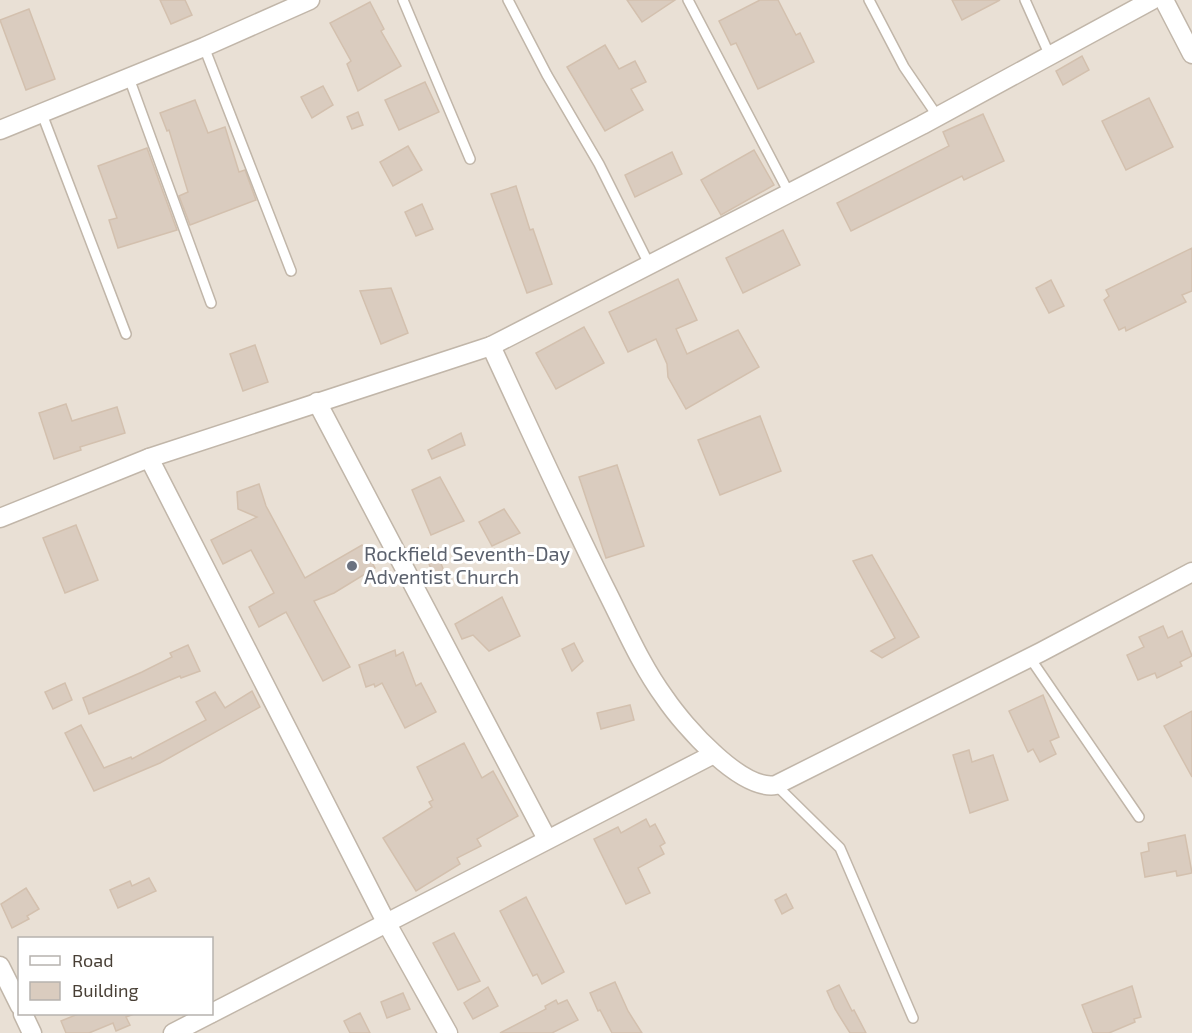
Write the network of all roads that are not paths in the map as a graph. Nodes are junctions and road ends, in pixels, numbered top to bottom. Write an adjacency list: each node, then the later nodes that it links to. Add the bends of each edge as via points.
1 (310, 0): 9 (street)
2 (403, 0): 16 (lane)
3 (508, 0): 18 (lane, via 599,164)
4 (688, 0): 17 (lane)
5 (869, 0): 14 (lane, via 904,67)
6 (1025, 0): 11 (lane)
7 (1152, 0): 11 (street)
8 (1164, 0): 10 (street)
9 (204, 47): 12 (street); 19 (lane)
10 (1192, 54)
11 (1050, 56): 14 (street)
12 (129, 78): 13 (street); 20 (lane)
13 (42, 114): 15 (street); 21 (lane)
14 (938, 117): 17 (street)
15 (0, 130)
16 (470, 159)
17 (789, 192): 18 (street)
18 (650, 266): 22 (street)
19 (291, 272)
20 (211, 303)
21 (126, 334)
22 (491, 346): 23 (street); 28 (street, via 635,647 663,697)
23 (317, 402): 24 (street); 31 (street)
24 (149, 458): 25 (street); 32 (street)
25 (0, 518)
26 (1192, 572): 27 (street)
27 (1030, 658): 29 (street); 30 (lane)
28 (714, 754): 29 (street, via 760,785); 31 (street)
29 (776, 784): 38 (lane, via 840,848)
30 (1139, 817)
31 (547, 840): 32 (street)
32 (386, 922): 35 (street); 41 (street)
33 (0, 966): 34 (street)
34 (18, 1002)
35 (213, 1012)
36 (23, 1015): 39 (street)
37 (207, 1015): 40 (street)
38 (913, 1018)
39 (32, 1033)
40 (173, 1033)
41 (448, 1033)

